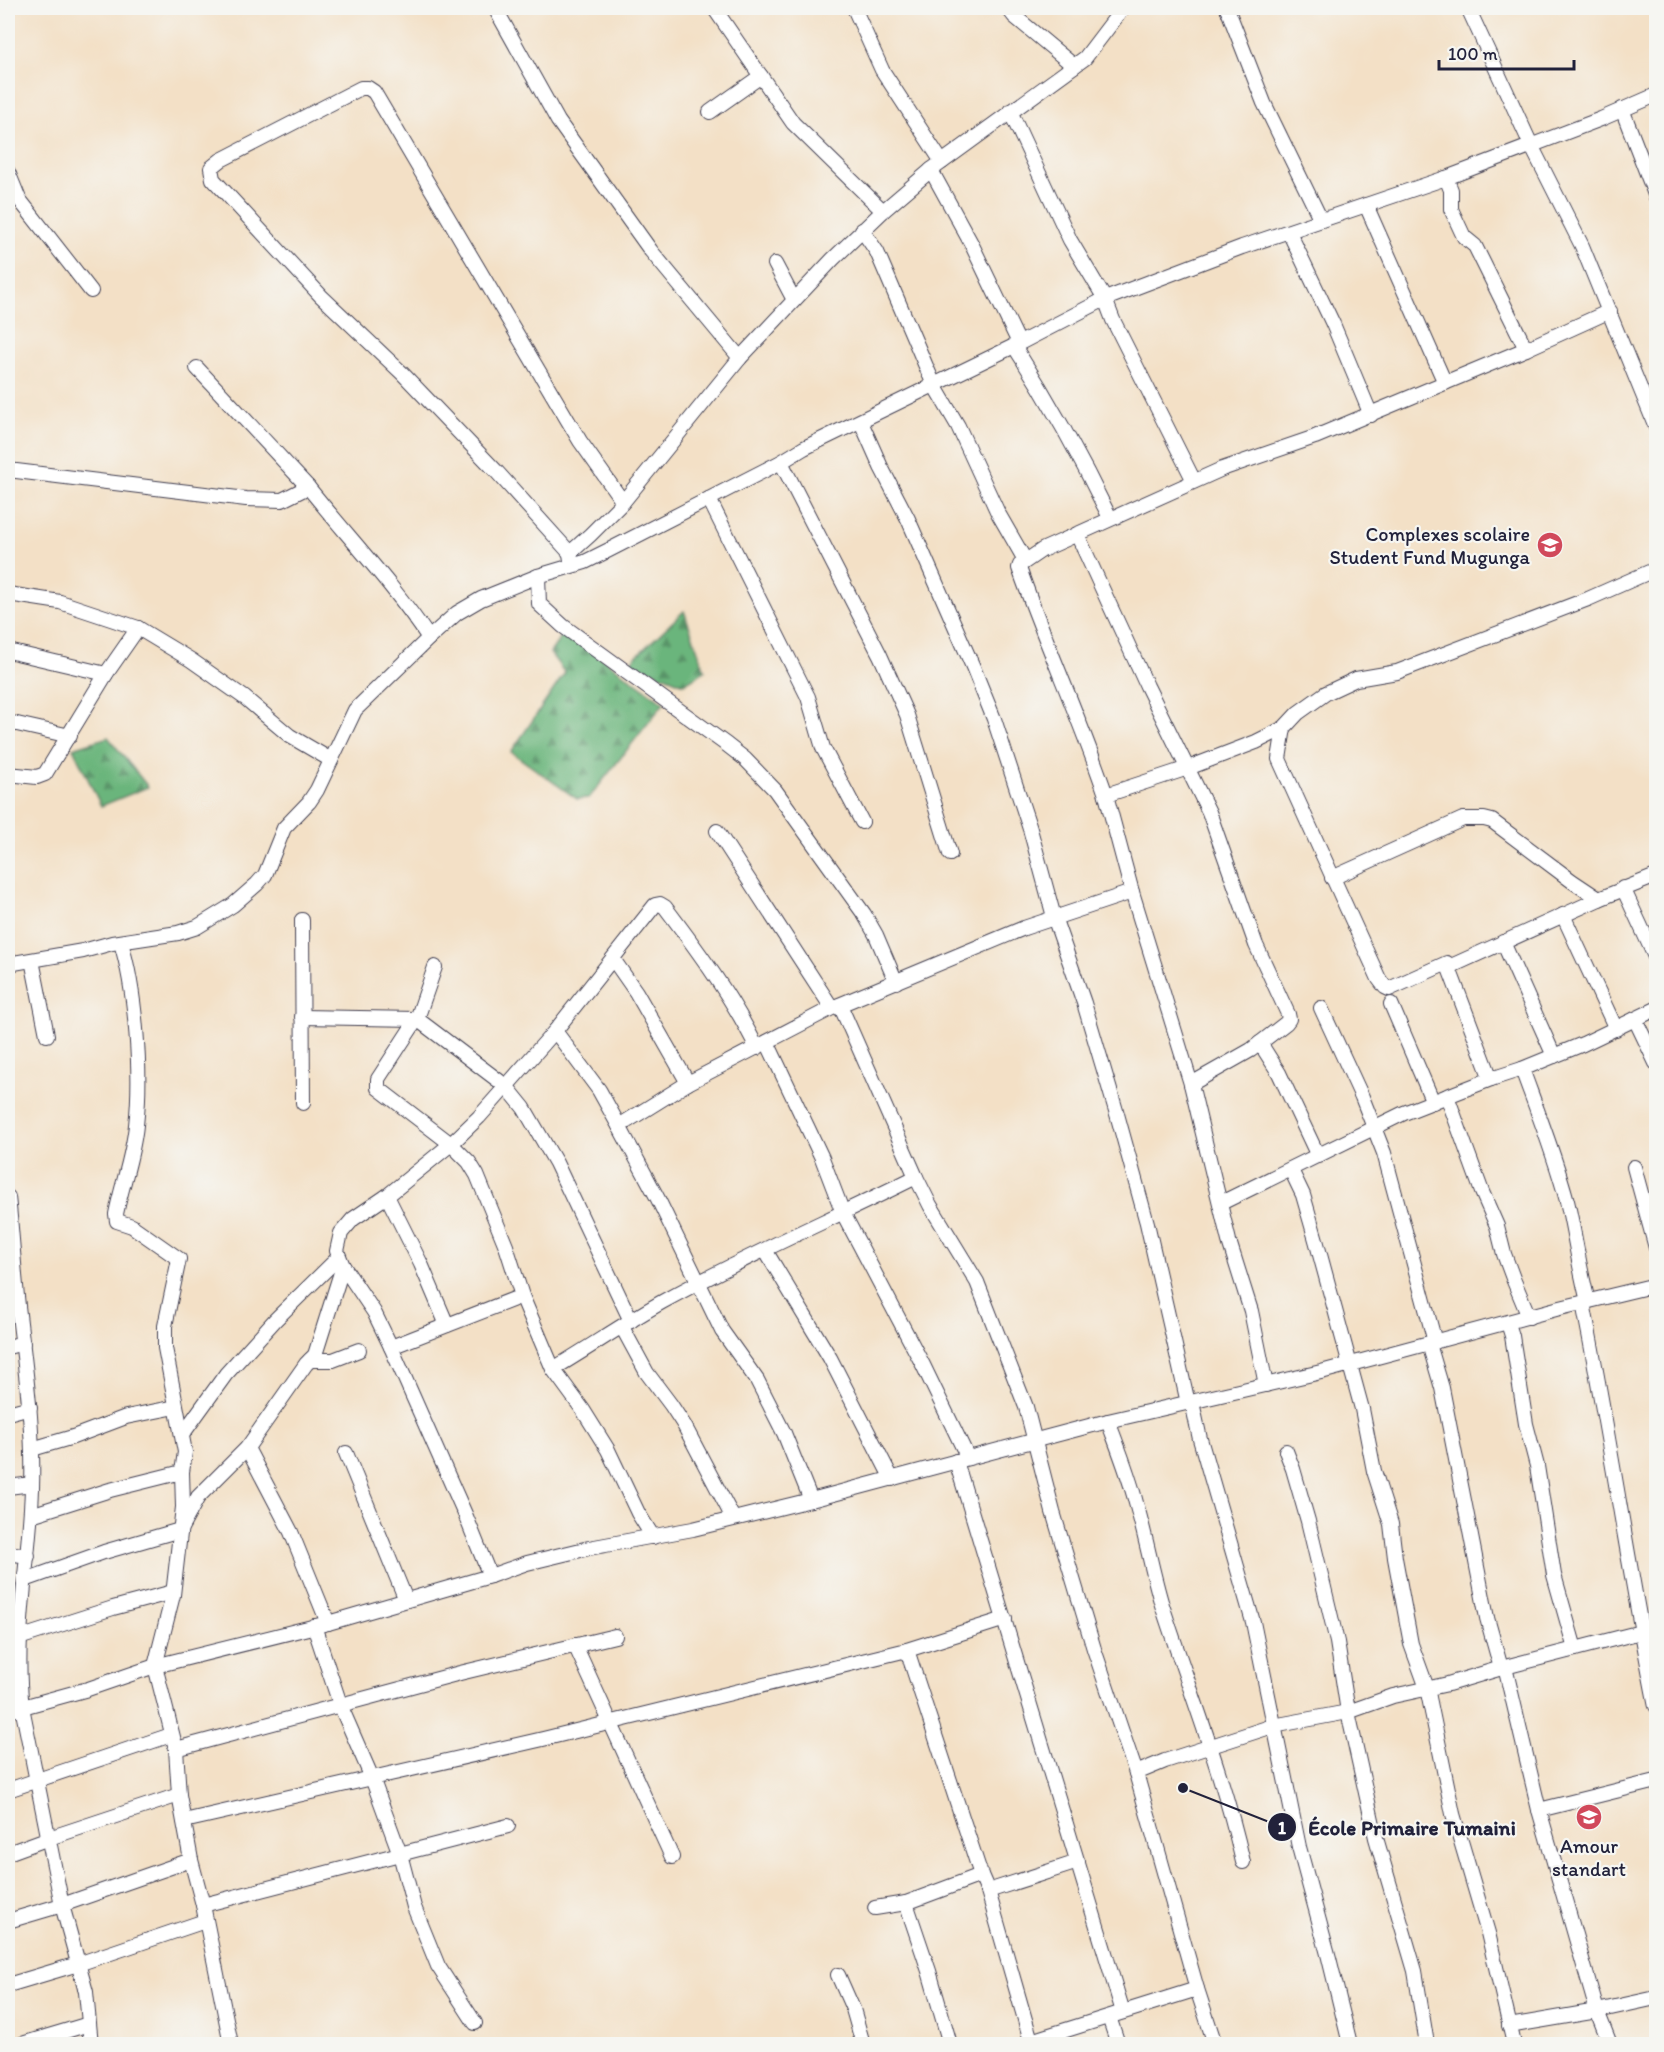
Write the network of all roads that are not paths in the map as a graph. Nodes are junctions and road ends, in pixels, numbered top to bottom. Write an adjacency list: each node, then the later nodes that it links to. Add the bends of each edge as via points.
1 (495, 8): 31 (street, via 558,121 651,250)
2 (714, 8): 9 (street)
3 (854, 8): 15 (street, via 882,70)
4 (1008, 8): 8 (street)
5 (1123, 8): 8 (street, via 1085,58)
6 (1227, 8): 21 (street, via 1264,103)
7 (1468, 8): 14 (street)
8 (1074, 66): 12 (street)
9 (761, 76): 13 (street); 20 (street, via 793,123)
10 (1656, 95): 11 (street)
11 (1622, 109): 14 (street); 18 (street)
12 (1010, 111): 15 (street); 26 (street, via 1070,240)
13 (710, 112)
14 (1531, 145): 17 (street); 28 (street)
15 (936, 166): 20 (street); 29 (street)
16 (8, 172): 25 (street, via 19,199)
17 (1446, 178): 19 (street); 30 (street, via 1451,190 1451,209 1464,237 1476,246)
18 (1656, 197)
19 (1366, 205): 21 (street); 33 (street)
20 (883, 211): 22 (street)
21 (1321, 220): 23 (street)
22 (862, 230): 27 (street); 34 (street, via 877,252)
23 (1289, 232): 26 (street); 35 (street, via 1334,324)
24 (775, 264): 27 (street)
25 (91, 291)
26 (1105, 299): 29 (street); 40 (street)
27 (794, 300): 31 (street)
28 (1610, 311): 30 (street); 37 (street)
29 (1017, 345): 34 (street); 44 (street)
30 (1526, 349): 33 (street)
31 (740, 358): 43 (street)
32 (197, 368): 41 (street)
33 (1445, 383): 35 (street)
34 (934, 385): 36 (street); 47 (street)
35 (1371, 414): 40 (street)
36 (861, 422): 38 (street); 71 (street, via 908,519 994,719)
37 (1656, 427)
38 (780, 462): 42 (street); 64 (street, via 907,715)
39 (8, 470): 41 (street, via 246,499 282,500)
40 (1194, 481): 44 (street)
41 (308, 487): 52 (street, via 406,604)
42 (709, 499): 46 (street, via 585,561); 62 (street, via 808,697 824,748)
43 (622, 502): 46 (street); 46 (street, via 580,441 374,92 361,88 211,168 213,179 314,288 497,472)
44 (1110, 518): 45 (street)
45 (1077, 534): 47 (street); 59 (street)
46 (571, 559): 49 (street)
47 (1025, 560): 61 (street, via 1019,568)
48 (1656, 569): 56 (street, via 1397,672 1356,679 1326,693)
49 (538, 576): 52 (street, via 481,599); 81 (street, via 539,604 563,626 727,745 775,790 864,914)
50 (8, 594): 51 (street, via 60,602)
51 (138, 628): 54 (street); 58 (street, via 192,660 290,736)
52 (429, 638): 58 (street, via 355,711)
53 (8, 651): 54 (street)
54 (106, 674): 57 (street)
55 (8, 723): 57 (street)
56 (1284, 728): 59 (street); 66 (street, via 1279,759)
57 (70, 736): 60 (street, via 45,774)
58 (331, 760): 74 (street, via 309,802 284,828 265,874 247,893 197,927)
59 (1188, 768): 61 (street); 92 (street, via 1209,812 1256,945 1288,1014 1286,1023)
60 (8, 774)
61 (1106, 795): 68 (street)
62 (862, 822)
63 (717, 831): 83 (street)
64 (950, 854)
65 (1656, 876): 67 (street)
66 (1332, 878): 69 (street, via 1463,819 1484,819 1500,826); 80 (street, via 1384,987 1389,989 1446,963)
67 (1623, 888): 69 (street); 76 (street)
68 (1132, 892): 71 (street); 99 (street)
69 (1599, 899): 70 (street)
70 (1563, 915): 73 (street); 89 (street)
71 (1054, 917): 81 (street); 135 (street, via 1084,1003 1148,1223)
72 (302, 920): 86 (street)
73 (1503, 942): 80 (street); 94 (street)
74 (121, 943): 77 (street); 137 (street, via 129,977 137,1056 137,1123 116,1214 117,1221 132,1226 179,1259 165,1326)
75 (613, 959): 90 (street); 93 (street, via 655,905 666,907); 98 (street)
76 (1656, 959)
77 (32, 960): 78 (street); 91 (street)
78 (8, 964)
79 (435, 967): 87 (street)
80 (1449, 967): 97 (street)
81 (896, 982): 83 (street)
82 (1391, 1004): 102 (street)
83 (836, 1006): 93 (street); 110 (street)
84 (1321, 1008): 105 (street)
85 (1656, 1009): 88 (street)
86 (302, 1017): 87 (street); 103 (street)
87 (417, 1018): 100 (street); 106 (street, via 378,1079 378,1088)
88 (1635, 1019): 89 (street); 95 (street)
89 (1616, 1029): 94 (street)
90 (555, 1030): 100 (street); 104 (street)
91 (47, 1035)
92 (1260, 1043): 99 (street); 107 (street)
93 (762, 1045): 98 (street); 114 (street, via 822,1158)
94 (1554, 1056): 96 (street)
95 (1656, 1064)
96 (1522, 1069): 97 (street); 121 (street, via 1567,1201)
97 (1491, 1079): 101 (street)
98 (688, 1083): 104 (street)
99 (1191, 1084): 113 (street)
100 (507, 1086): 106 (street); 124 (street, via 556,1163)
101 (1448, 1096): 102 (street); 122 (street)
102 (1433, 1102): 105 (street)
103 (303, 1103)
104 (620, 1126): 118 (street)
105 (1374, 1128): 107 (street); 127 (street, via 1404,1222)
106 (451, 1144): 111 (street); 120 (street, via 477,1175)
107 (1318, 1156): 109 (street)
108 (1634, 1167): 115 (street)
109 (1291, 1170): 113 (street); 132 (street, via 1303,1195)
110 (916, 1177): 114 (street); 141 (street, via 977,1282 1026,1407)
111 (387, 1196): 117 (street, via 353,1219 341,1233 337,1251); 125 (street)
112 (8, 1197): 126 (street)
113 (1221, 1203): 134 (street, via 1251,1311)
114 (843, 1213): 116 (street); 146 (street, via 924,1365)
115 (1656, 1248)
116 (765, 1250): 118 (street); 148 (street, via 830,1358)
117 (341, 1262): 129 (street, via 374,1312); 131 (street, via 315,1356); 140 (street, via 275,1320 226,1374)
118 (698, 1283): 124 (street); 151 (street, via 722,1331 757,1380)
119 (1656, 1285): 121 (street)
120 (522, 1296): 125 (street); 133 (street)
121 (1585, 1302): 122 (street); 166 (street)
122 (1529, 1317): 123 (street)
123 (1508, 1323): 127 (street); 170 (street, via 1554,1575)
124 (626, 1324): 133 (street); 153 (street, via 647,1373 684,1425)
125 (447, 1325): 129 (street)
126 (23, 1343): 128 (street); 136 (street)
127 (1432, 1343): 132 (street); 173 (street, via 1487,1618)
128 (8, 1347)
129 (391, 1347): 158 (street)
130 (359, 1350): 131 (street, via 333,1360)
131 (310, 1360): 142 (street)
132 (1350, 1364): 134 (street); 175 (street, via 1374,1471 1391,1524 1411,1644)
133 (554, 1369): 155 (street, via 608,1450)
134 (1266, 1385): 135 (street)
135 (1190, 1402): 139 (street); 182 (street, via 1253,1622)
136 (30, 1407): 138 (street); 143 (street)
137 (176, 1407): 140 (street); 143 (street, via 126,1417)
138 (8, 1413)
139 (1108, 1421): 141 (street); 184 (street, via 1136,1500 1161,1602)
140 (182, 1435): 147 (street)
141 (1034, 1441): 146 (street); 186 (street, via 1094,1649)
142 (247, 1448): 154 (street, via 198,1497); 164 (street, via 291,1532)
143 (32, 1449): 149 (street)
144 (1286, 1451): 180 (street, via 1308,1521 1337,1641)
145 (346, 1453): 161 (street)
146 (962, 1460): 148 (street); 163 (street)
147 (182, 1472): 152 (street); 154 (street)
148 (892, 1479): 151 (street)
149 (33, 1484): 150 (street); 152 (street)
150 (8, 1487)
151 (811, 1500): 153 (street)
152 (31, 1515): 157 (street)
153 (733, 1518): 155 (street)
154 (180, 1530): 159 (street); 160 (street)
155 (653, 1537): 158 (street, via 589,1548)
156 (8, 1553): 157 (street)
157 (28, 1556): 159 (street)
158 (490, 1576): 161 (street)
159 (25, 1580): 162 (street)
160 (173, 1592): 168 (street); 172 (street)
161 (406, 1600): 164 (street)
162 (14, 1617): 168 (street)
163 (1005, 1619): 171 (street); 200 (street)
164 (321, 1624): 172 (street); 178 (street)
165 (1656, 1630): 166 (street)
166 (1641, 1632): 170 (street); 176 (street)
167 (615, 1636): 169 (street)
168 (19, 1638): 174 (street)
169 (575, 1646): 178 (street); 181 (street)
170 (1575, 1649): 173 (street)
171 (908, 1650): 181 (street); 202 (street)
172 (155, 1666): 177 (street); 183 (street)
173 (1503, 1667): 175 (street); 192 (street)
174 (13, 1674): 177 (street)
175 (1427, 1688): 180 (street); 219 (street, via 1453,1814 1488,1933)
176 (1656, 1706)
177 (22, 1707): 179 (street); 188 (street)
178 (341, 1707): 185 (street); 187 (street)
179 (8, 1711)
180 (1348, 1712): 182 (street); 229 (street, via 1377,1838 1415,1971)
181 (609, 1722): 187 (street); 198 (street)
182 (1273, 1726): 184 (street); 228 (street, via 1299,1847)
183 (171, 1735): 185 (street); 188 (street)
184 (1212, 1746): 186 (street); 201 (street)
185 (176, 1749): 191 (street)
186 (1136, 1773): 213 (street)
187 (372, 1778): 193 (street); 197 (street)
188 (37, 1780): 190 (street); 195 (street)
189 (1656, 1781): 192 (street)
190 (8, 1790)
191 (179, 1795): 193 (street); 195 (street)
192 (1539, 1810): 215 (street)
193 (184, 1821): 199 (street)
194 (508, 1826): 197 (street)
195 (49, 1838): 196 (street); 205 (street)
196 (8, 1853)
197 (400, 1854): 206 (street); 217 (street, via 414,1907 438,1966)
198 (672, 1857)
199 (190, 1860): 205 (street); 206 (street)
200 (1078, 1862): 203 (street); 216 (street)
201 (1243, 1862)
202 (981, 1875): 203 (street); 204 (street)
203 (988, 1891): 220 (street)
204 (906, 1903): 207 (street); 225 (street)
205 (62, 1905): 208 (street); 210 (street)
206 (202, 1905): 209 (street)
207 (875, 1908)
208 (8, 1921)
209 (205, 1921): 210 (street); 223 (street)
210 (78, 1964): 212 (street); 218 (street)
211 (838, 1975): 224 (street)
212 (8, 1985)
213 (1197, 1989): 216 (street); 227 (street)
214 (1656, 1998): 215 (street)
215 (1597, 2011): 219 (street); 231 (street)
216 (1116, 2015): 220 (street); 226 (street)
217 (475, 2023)
218 (89, 2024): 221 (street); 222 (street)
219 (1509, 2026): 230 (street)
220 (1031, 2043)
221 (22, 2044)
222 (91, 2044)
223 (231, 2044)
224 (863, 2044)
225 (950, 2044)
226 (1118, 2044)
227 (1215, 2044)
228 (1350, 2044)
229 (1427, 2044)
230 (1514, 2044)
231 (1610, 2044)

